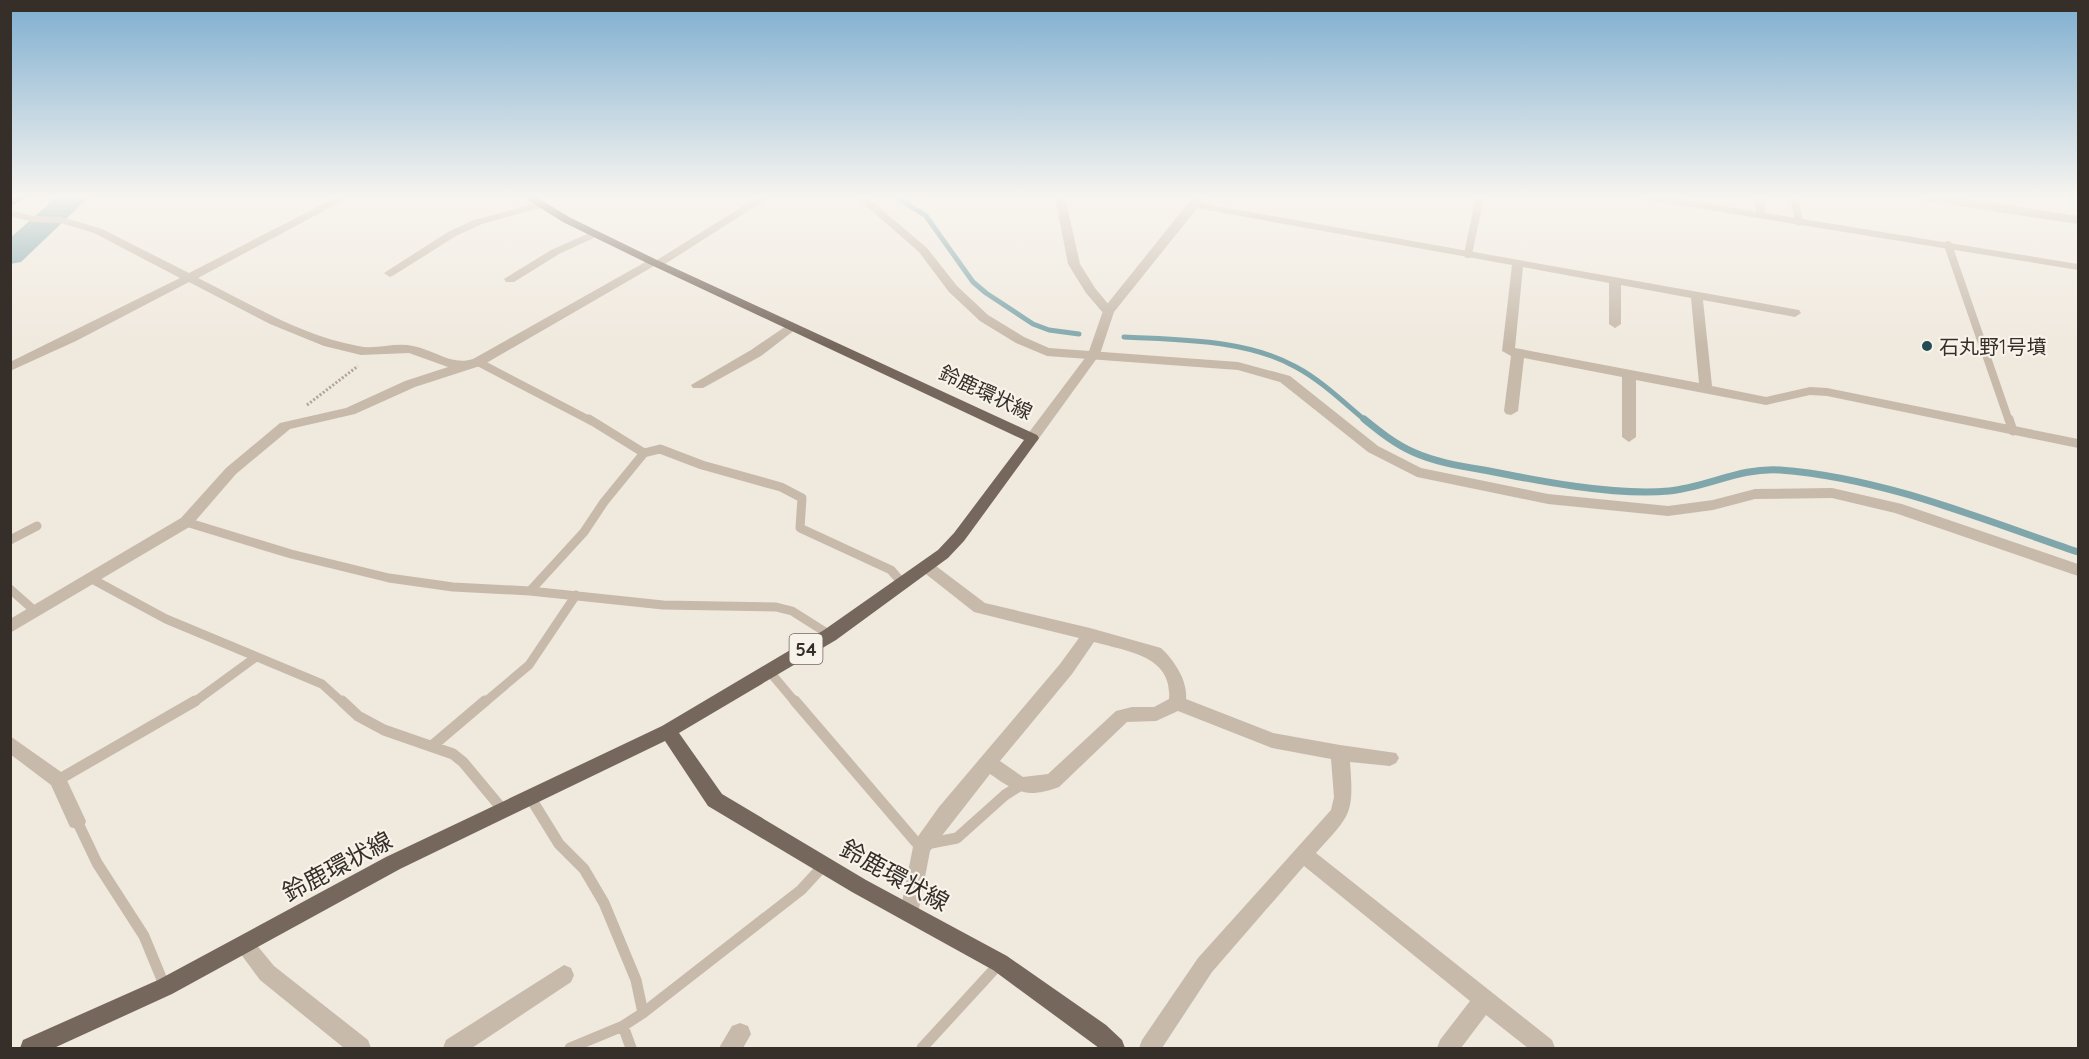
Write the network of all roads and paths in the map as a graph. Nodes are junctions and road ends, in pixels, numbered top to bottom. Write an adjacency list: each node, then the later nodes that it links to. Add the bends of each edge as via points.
1 (128, 246): 19 (street)
2 (249, 246): 19 (street)
3 (432, 246): 18 (street)
4 (567, 246): 20 (street)
5 (620, 246): 15 (main road, 鈴鹿環状線)
6 (683, 246): 15 (street)
7 (919, 246): 29 (street, via 953,289 984,318 1041,350)
8 (1070, 246): 23 (street, via 1074,264)
9 (1160, 246): 23 (street)
10 (1429, 246): 14 (street)
11 (1470, 246): 14 (lane)
12 (1948, 246): 38 (lane)
13 (1956, 246): 17 (street)
14 (1468, 254): 16 (street)
15 (655, 263): 26 (main road, 鈴鹿環状線); 30 (street)
16 (1518, 263): 21 (street); 28 (street, via 1508,351)
17 (2079, 267)
18 (390, 273)
19 (188, 278): 27 (street, via 328,344); 31 (street)
20 (510, 279)
21 (1615, 280): 22 (street); 25 (street)
22 (1697, 295): 24 (street); 35 (street)
23 (1108, 311): 29 (street)
24 (1795, 313)
25 (1615, 324)
26 (792, 326): 34 (street, via 756,353); 40 (main road, 鈴鹿環状線)
27 (379, 351): 32 (street, via 411,349); 37 (path, via 319,395)
28 (1518, 353): 33 (street); 36 (street)
29 (1094, 354): 40 (street); 47 (street, via 1261,370 1285,379 1373,449 1417,472 1548,499 1668,511 1755,494 1832,493 1897,508)
30 (478, 362): 32 (street); 42 (lane)
31 (10, 367)
32 (460, 367): 37 (street, via 350,411)
33 (1629, 374): 35 (street); 39 (street)
34 (698, 385)
35 (1706, 389): 38 (street, via 1766,401 1810,391 1827,392)
36 (1511, 411)
37 (285, 426): 43 (street, via 231,471)
38 (2013, 431): 41 (street)
39 (1629, 437)
40 (1032, 438): 46 (main road, 鈴鹿環状線 / 54, via 959,537)
41 (2079, 444)
42 (644, 453): 49 (lane, via 660,449 791,492 802,498 800,528 891,570); 51 (lane, via 584,532)
43 (186, 522): 48 (street); 51 (lane, via 388,578 453,587)
44 (37, 526): 45 (lane)
45 (10, 540)
46 (927, 567): 49 (main road, 鈴鹿環状線 / 54); 55 (street, via 980,608)
47 (2079, 570)
48 (92, 579): 53 (street); 57 (lane, via 166,620)
49 (902, 583): 56 (main road, 鈴鹿環状線 / 54)
50 (10, 589): 53 (lane)
51 (530, 591): 52 (lane)
52 (576, 595): 56 (lane, via 663,605 776,607 792,611); 62 (lane, via 529,665)
53 (36, 612): 54 (street)
54 (10, 627)
55 (1090, 634): 59 (street, via 1155,653 1172,675); 65 (street)
56 (830, 635): 58 (main road, 鈴鹿環状線 / 54)
57 (256, 657): 62 (lane, via 322,684 358,716 384,730); 66 (lane, via 190,705)
58 (769, 671): 60 (main road, 鈴鹿環状線 / 54); 71 (lane)
59 (1177, 703): 63 (street, via 1272,740); 67 (street, via 1156,714 1122,716 1053,781)
60 (668, 731): 68 (main road, 鈴鹿環状線 / 54); 73 (main road, 鈴鹿環状線, via 715,800)
61 (10, 744): 66 (street)
62 (432, 746): 69 (lane, via 463,762)
63 (1340, 753): 64 (street); 72 (street, via 1343,797 1339,814)
64 (1390, 758)
65 (988, 763): 67 (street); 71 (street)
66 (58, 780): 70 (street)
67 (1020, 785): 71 (lane, via 957,838)
68 (530, 797): 69 (main road, 鈴鹿環状線 / 54); 80 (lane, via 559,844 584,869 604,903 636,980)
69 (503, 810): 75 (main road, 鈴鹿環状線 / 54, via 393,863)
70 (77, 821): 78 (lane, via 96,863 144,936)
71 (922, 846): 74 (street)
72 (1304, 854): 79 (street); 89 (street, via 1205,965)
73 (824, 865): 74 (main road, 鈴鹿環状線); 80 (lane, via 801,890)
74 (910, 912): 76 (main road, 鈴鹿環状線)
75 (244, 945): 78 (main road, 鈴鹿環状線 / 54); 83 (street, via 267,973)
76 (1000, 963): 87 (lane); 88 (main road, 鈴鹿環状線)
77 (564, 975): 84 (street)
78 (165, 987): 82 (main road, 鈴鹿環状線 / 54)
79 (1483, 1001): 90 (street); 91 (street)
80 (643, 1013): 81 (lane)
81 (623, 1026): 85 (lane); 86 (lane)
82 (31, 1048)
83 (360, 1048)
84 (454, 1048)
85 (570, 1048)
86 (632, 1048)
87 (922, 1048)
88 (1114, 1048)
89 (1150, 1048)
90 (1448, 1048)
91 (1544, 1048)

